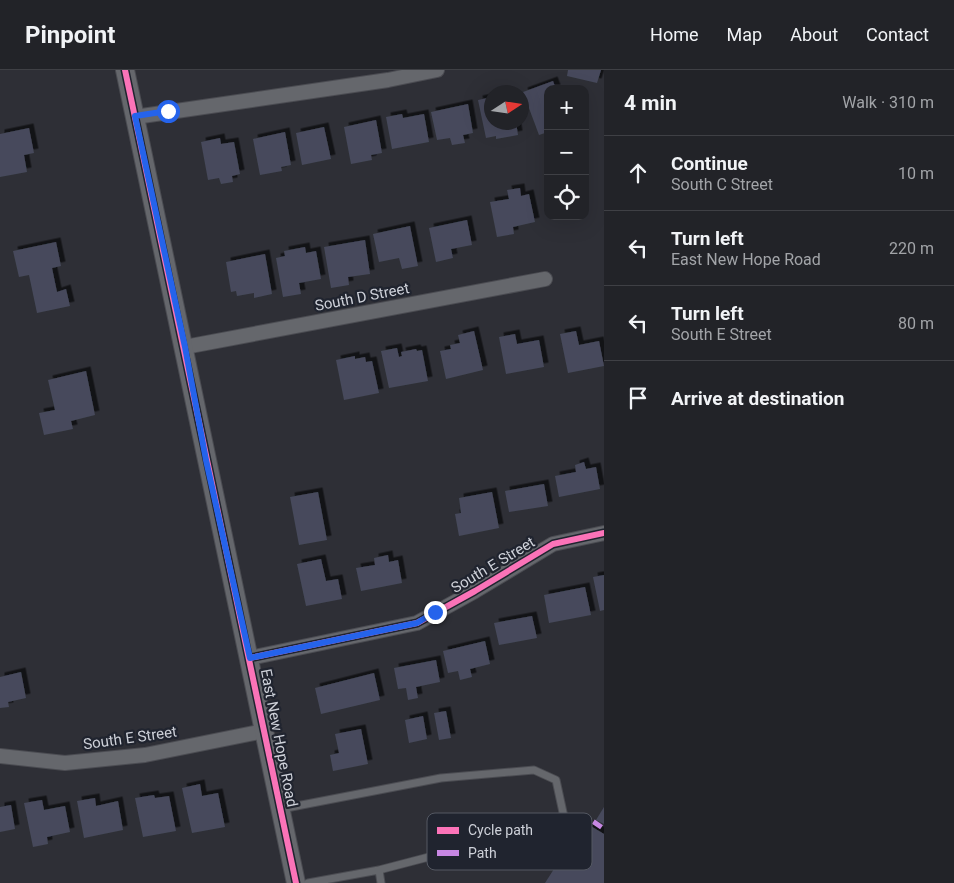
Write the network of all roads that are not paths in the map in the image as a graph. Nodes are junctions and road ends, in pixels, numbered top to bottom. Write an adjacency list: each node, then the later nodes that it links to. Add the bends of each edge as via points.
1 (125, 70): 3 (street, East New Hope Road)
2 (437, 70): 3 (street, via 388,80)
3 (135, 116): 5 (street, East New Hope Road)
4 (544, 279): 5 (street, South D Street)
5 (185, 347): 7 (street, East New Hope Road, via 206,460)
6 (604, 532): 7 (street, South E Street, via 553,544 417,623)
7 (250, 658): 8 (street, East New Hope Road)
8 (264, 731): 9 (street, South E Street, via 145,755 65,763); 10 (street, East New Hope Road)
9 (0, 756)
10 (281, 809): 11 (lane, via 441,778 534,770 556,780); 14 (street, East New Hope Road)
11 (563, 813)
12 (427, 857): 13 (lane)
13 (379, 870): 15 (lane); 16 (lane)
14 (296, 883)
15 (308, 883)
16 (381, 883)

